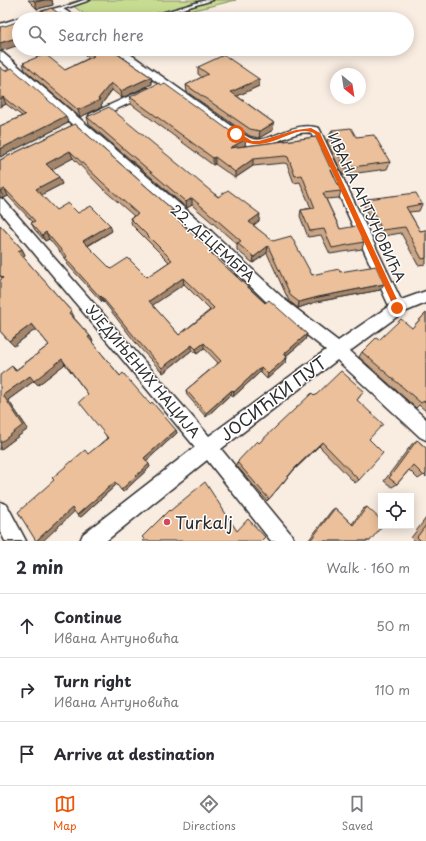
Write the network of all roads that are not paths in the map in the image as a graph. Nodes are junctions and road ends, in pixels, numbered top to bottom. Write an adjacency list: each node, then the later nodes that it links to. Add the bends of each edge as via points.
1 (88, 0): 3 (lane)
2 (211, 0): 6 (lane)
3 (60, 9): 4 (street); 5 (street)
4 (50, 12)
5 (64, 12)
6 (168, 12)
7 (12, 23): 8 (street)
8 (0, 27)
9 (0, 55): 12 (street, 22. ДЕЦЕМБРА)
10 (127, 56): 11 (street, ИВАНА АНТУНОВИЋА)
11 (164, 83): 12 (street); 15 (street, ИВАНА АНТУНОВИЋА, via 251,143 260,143 297,131 315,130)
12 (74, 126): 16 (street, 22. ДЕЦЕМБРА, via 206,235 280,305)
13 (0, 203): 18 (street, УЈЕДИЊЕНИХ НАЦИЈА)
14 (426, 297): 15 (street, ЈОСИЋКИ ПУТ)
15 (397, 308): 16 (street, ЈОСИЋКИ ПУТ)
16 (338, 350): 17 (street, 22. ДЕЦЕМБРА); 18 (street, ЈОСИЋКИ ПУТ)
17 (426, 431)
18 (208, 448): 21 (street, ЈОСИЋКИ ПУТ); 22 (street, УЈЕДИЊЕНИХ НАЦИЈА)
19 (0, 512): 20 (street)
20 (16, 541)
21 (90, 541)
22 (284, 541)

